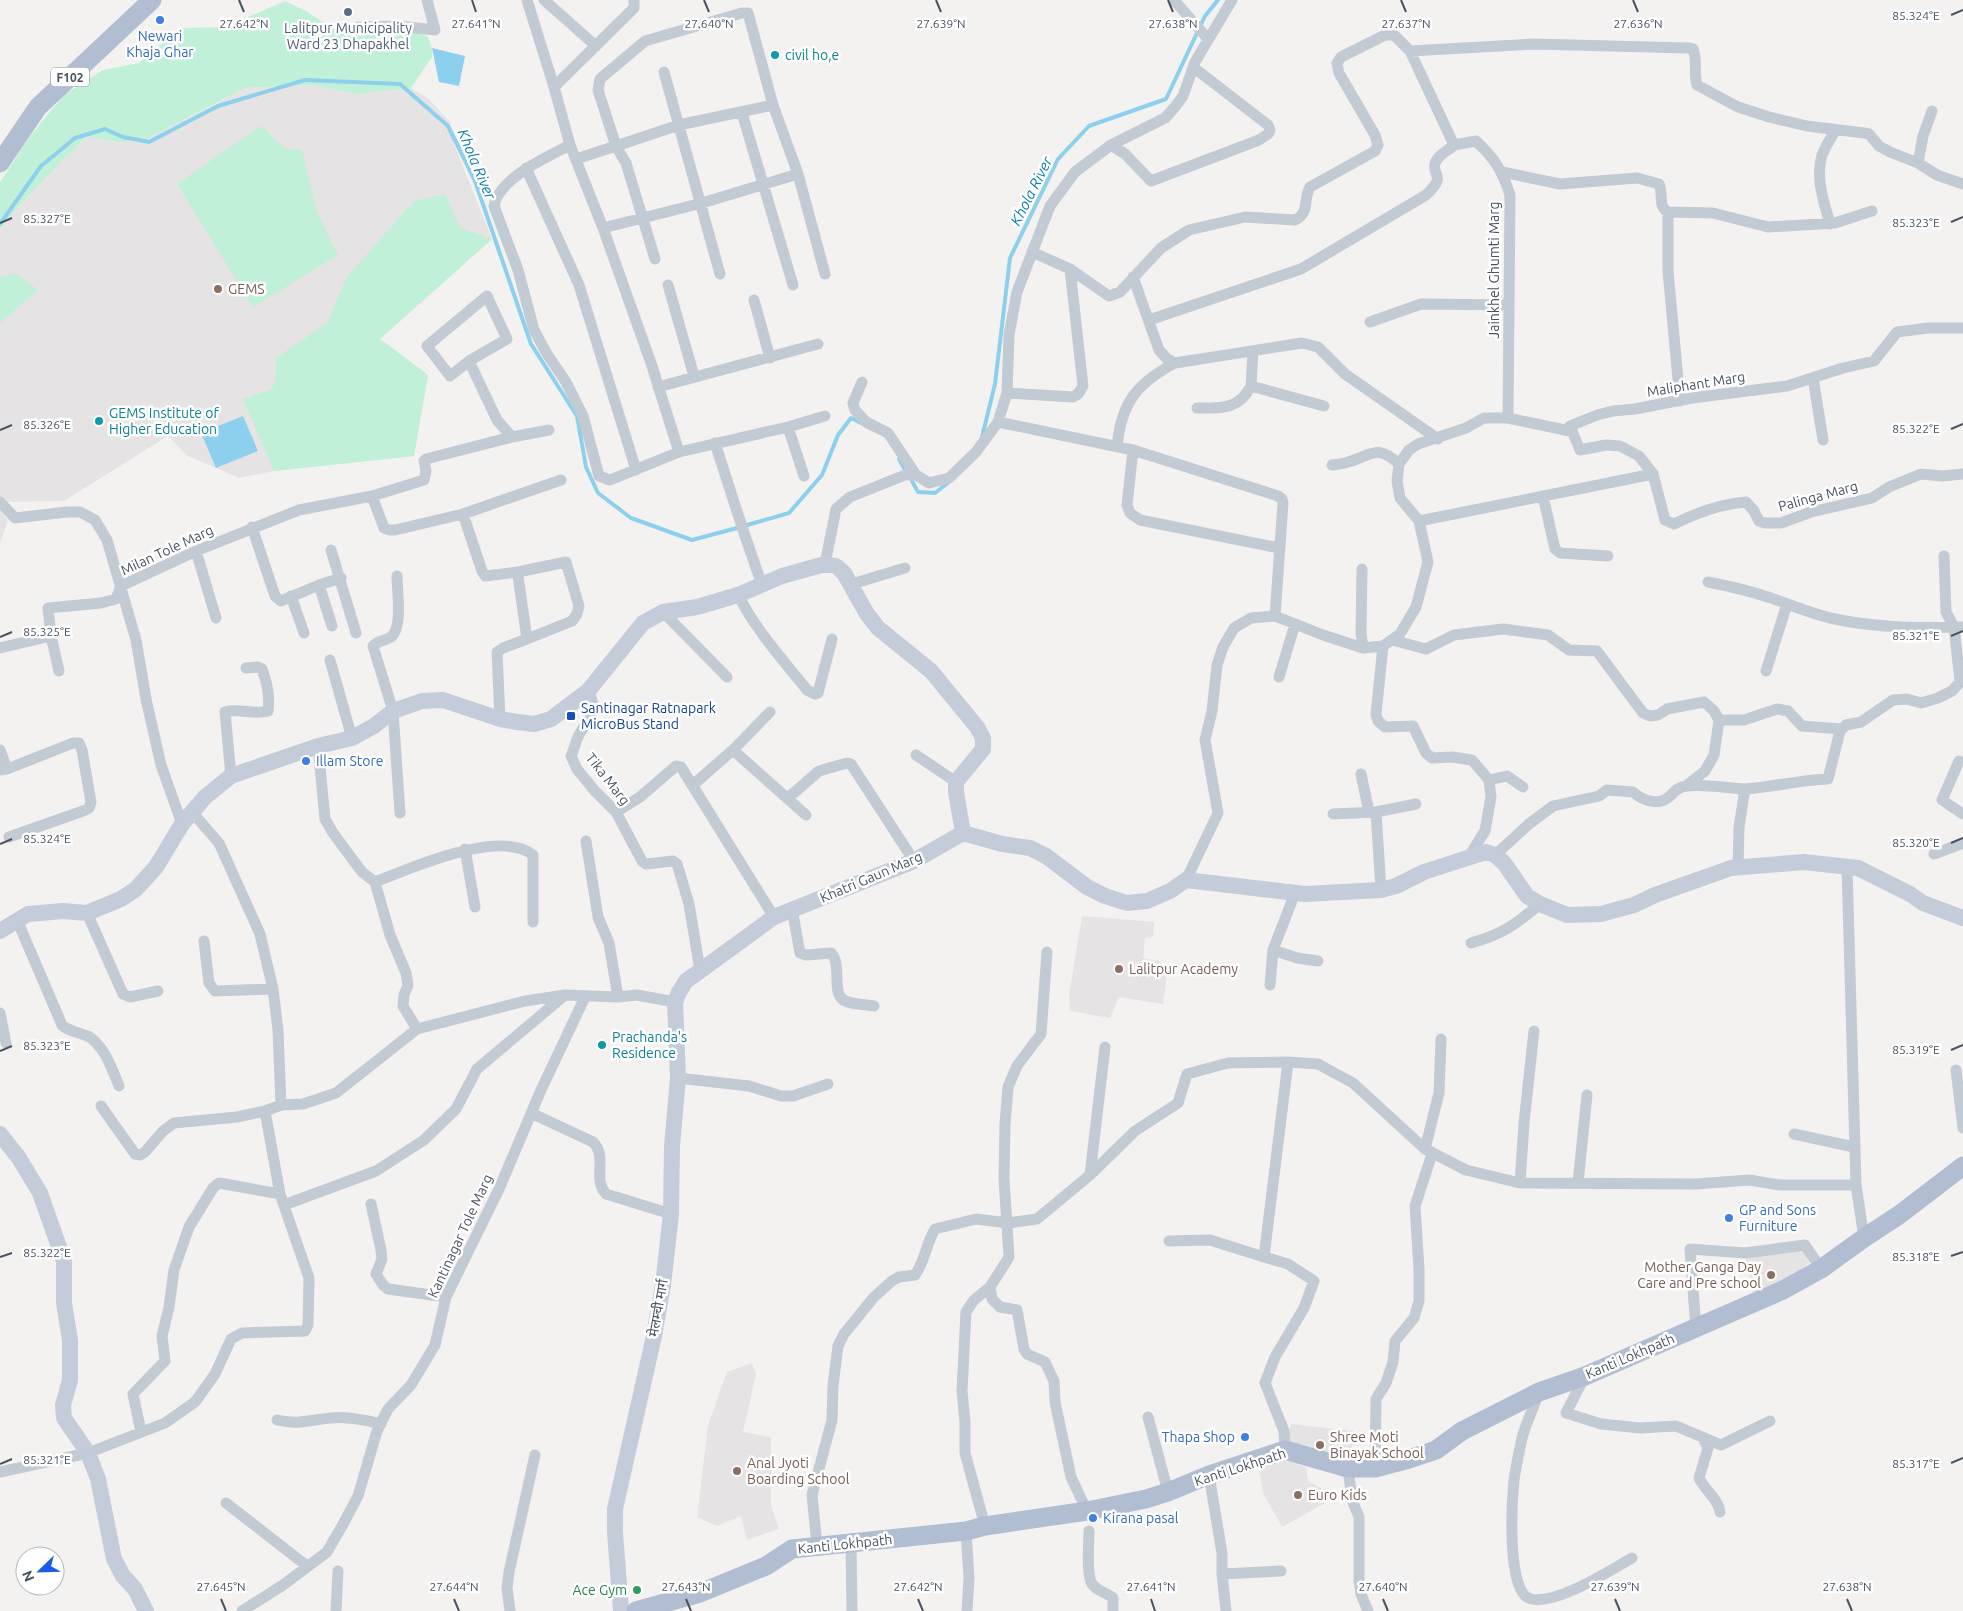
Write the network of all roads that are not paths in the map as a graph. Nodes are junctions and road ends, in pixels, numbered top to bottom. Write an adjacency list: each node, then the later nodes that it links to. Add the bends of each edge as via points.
1 (152, 0): 25 (main road, F102, via 38,107)
2 (427, 0): 8 (street, via 435,30 399,26)
3 (527, 0): 14 (street)
4 (544, 0): 10 (street)
5 (634, 0): 10 (street, via 634,8)
6 (1174, 0): 9 (street)
7 (1232, 0): 9 (street)
8 (358, 27)
9 (1208, 39): 12 (street)
10 (596, 46): 14 (street)
11 (1410, 51): 19 (street, via 1533,44 1688,48 1696,54 1697,85 1738,107); 23 (street); 43 (street, via 1394,35 1384,35 1341,57 1337,63 1339,73 1378,145 1376,151 1310,187 1306,210 1301,217 1295,220 1245,217 1189,230 1161,248)
12 (1193, 67): 21 (street, via 1183,96 1165,118); 21 (street, via 1268,125 1268,134 1151,181 1125,154)
13 (664, 72): 18 (street)
14 (554, 87): 20 (street)
15 (773, 105): 17 (street); 22 (street, via 750,17 745,12 645,41 600,79 598,90); 29 (street)
16 (1932, 111): 26 (street)
17 (742, 113): 18 (street); 30 (street)
18 (680, 125): 22 (street); 32 (street)
19 (1835, 131): 26 (street, via 1864,132 1879,146); 36 (street, via 1822,155 1820,176)
20 (570, 145): 24 (street); 27 (street)
21 (1111, 145): 38 (street, via 1075,172 1050,206)
22 (616, 146): 24 (street); 35 (street, via 626,163)
23 (1454, 146): 28 (street, Jainkhel Ghumti Marg, via 1476,141); 48 (street, via 1438,158 1435,164 1438,180 1426,195 1301,269)
24 (576, 159): 37 (street)
25 (0, 163)
26 (1918, 163): 31 (street, via 1937,175)
27 (526, 168): 80 (street, via 579,285); 80 (street, via 496,196 494,206 518,270 534,330 583,416 599,476 610,480)
28 (1502, 172): 34 (street, via 1560,184 1648,180 1659,184 1662,189 1661,205); 47 (street, Jainkhel Ghumti Marg, via 1510,195)
29 (798, 174): 30 (street); 42 (street)
30 (763, 184): 32 (street); 45 (street)
31 (1963, 184)
32 (702, 203): 35 (street); 41 (street)
33 (1872, 211): 36 (street)
34 (1668, 212): 36 (street, via 1713,213 1768,226); 62 (street, via 1668,271)
35 (643, 217): 37 (street); 39 (street)
36 (1830, 224)
37 (603, 228): 60 (street)
38 (1032, 252): 40 (street); 61 (street, via 1017,292 1009,335)
39 (655, 258)
40 (1070, 269): 43 (street, via 1109,296 1120,292); 61 (street, via 1083,386 1073,397)
41 (720, 274)
42 (825, 274)
43 (1133, 277): 48 (street)
44 (668, 285): 56 (street)
45 (793, 285)
46 (754, 300): 53 (street)
47 (1509, 305): 49 (street, via 1421,304); 66 (street, Jainkhel Ghumti Marg)
48 (1149, 320): 55 (street, via 1159,350)
49 (1370, 322)
50 (1963, 328): 57 (street, Maliphant Marg, via 1897,332 1874,361)
51 (818, 344): 53 (street)
52 (1253, 351): 55 (street); 59 (street); 72 (street, via 1302,343 1318,347 1344,374)
53 (770, 358): 56 (street)
54 (469, 361): 54 (street, via 508,339 487,296 427,346 450,376); 71 (street, via 497,420)
55 (1175, 363): 75 (street, via 1152,375 1140,387 1119,425)
56 (694, 376): 60 (street)
57 (1813, 378): 62 (street, Maliphant Marg, via 1787,386); 73 (street)
58 (862, 382): 83 (street, via 853,403 855,410 866,422 888,433)
59 (1251, 386): 63 (street); 64 (street, via 1246,396 1224,408)
60 (658, 387): 77 (street)
61 (1007, 392): 67 (street)
62 (1680, 401): 70 (street, Maliphant Marg, via 1597,415 1570,426)
63 (1324, 406)
64 (1196, 408)
65 (825, 416): 68 (street)
66 (1508, 418): 70 (street); 72 (street, via 1484,418)
67 (998, 422): 75 (street); 83 (street, via 976,452 949,478 929,483)
68 (788, 427): 74 (street); 84 (street)
69 (550, 430): 71 (street)
70 (1570, 431): 81 (street, via 1580,450 1620,446 1639,456)
71 (512, 437): 86 (street, Milan Tole Marg, via 426,459 425,478)
72 (1438, 439): 78 (street, via 1418,444)
73 (1823, 440)
74 (715, 443): 77 (street); 106 (street)
75 (1117, 447): 76 (street)
76 (1133, 450): 92 (street, via 1278,496 1283,503); 92 (street, via 1126,505 1140,520)
77 (679, 452): 80 (street)
78 (1399, 464): 79 (street, via 1390,456 1373,452); 90 (street, via 1400,498)
79 (1332, 465)
80 (636, 470)
81 (1653, 474): 82 (street, Palinga Marg, via 1666,520 1674,524 1709,510 1746,502 1759,521 1781,522 1872,498 1913,476); 87 (street)
82 (1963, 474)
83 (916, 475): 97 (street, via 905,475 865,490 836,509)
84 (804, 476)
85 (562, 480): 89 (street)
86 (372, 496): 89 (street, via 384,528 389,530); 91 (street, Milan Tole Marg, via 299,510)
87 (1543, 496): 90 (street); 95 (street, via 1555,549 1560,553)
88 (0, 502): 107 (street, via 15,518 80,512 96,520 107,540)
89 (463, 514): 100 (street, via 485,576)
90 (1419, 521): 122 (street, via 1428,562 1416,606 1400,634)
91 (252, 527): 94 (street, Milan Tole Marg); 109 (street, via 275,596 281,601)
92 (1280, 548): 112 (street)
93 (331, 550): 102 (street)
94 (196, 552): 107 (street, Milan Tole Marg); 113 (street)
95 (1608, 556)
96 (1944, 556): 116 (street, via 1946,612)
97 (825, 564): 104 (main road, via 836,566); 106 (main road)
98 (905, 568): 104 (street)
99 (1362, 569): 124 (street)
100 (518, 572): 120 (street); 120 (street, via 566,562 579,606 572,620)
101 (397, 576): 132 (street, via 398,627 391,637 377,641 373,646)
102 (341, 578): 105 (street); 118 (street)
103 (1708, 582): 110 (street)
104 (852, 584): 147 (main road, via 878,628 930,671 983,738 983,749)
105 (319, 585): 109 (street); 115 (street)
106 (762, 585): 108 (main road)
107 (122, 586): 119 (street, via 116,599 48,608); 160 (street, Milan Tole Marg, via 161,764)
108 (738, 595): 111 (main road, via 697,607); 121 (street, via 770,646 807,690 815,694 818,693)
109 (291, 596): 117 (street)
110 (1787, 604): 116 (street, via 1856,623); 128 (street)
111 (663, 612): 129 (street); 131 (main road, via 643,623)
112 (1275, 616): 114 (street); 172 (street, via 1251,618 1234,628 1217,664 1205,740 1218,813)
113 (216, 618)
114 (1295, 624): 124 (street); 130 (street)
115 (332, 626)
116 (1959, 627): 136 (street, via 1960,682 1952,691 1921,702 1893,700 1861,722)
117 (304, 633)
118 (356, 633)
119 (51, 636): 123 (street); 127 (street)
120 (527, 639): 134 (street, via 497,652)
121 (832, 639)
122 (1387, 643): 124 (street); 135 (street, via 1426,649 1454,635 1503,629 1548,635 1569,650 1596,651 1643,713 1650,716 1667,709 1704,702); 146 (street, via 1376,714 1378,721 1385,727 1413,726 1426,753 1432,758 1472,760)
123 (0, 648)
124 (1363, 648)
125 (330, 660): 137 (street)
126 (246, 668): 145 (street, via 262,669 266,679 268,711 235,709 225,712)
127 (59, 671)
128 (1766, 671)
129 (727, 677)
130 (1279, 677)
131 (588, 691): 134 (main road, via 551,719 534,724); 154 (street, Tika Marg, via 593,702 592,716 578,736 572,756 577,768)
132 (393, 712): 134 (main road, via 422,701 443,700); 137 (main road); 156 (street)
133 (770, 712): 140 (street)
134 (500, 719)
135 (1719, 720): 136 (street, via 1744,720 1777,709 1788,711 1802,726); 149 (street, via 1714,755 1705,771)
136 (1841, 729): 151 (street, via 1828,779)
137 (352, 738): 138 (main road)
138 (318, 746): 145 (main road); 173 (street, via 325,819 362,872)
139 (0, 750): 143 (street)
140 (733, 750): 148 (street); 152 (street)
141 (916, 755): 147 (street)
142 (1959, 761): 159 (street, via 1942,800)
143 (3, 770): 162 (street, via 79,743 91,802 83,811)
144 (1361, 774): 155 (street)
145 (231, 776): 160 (main road, via 205,797)
146 (1489, 780): 150 (street, via 1507,776); 168 (street, via 1491,797 1484,831)
147 (956, 782): 161 (main road)
148 (694, 784): 154 (street, via 681,766 676,766 640,798); 181 (street)
149 (1686, 786): 151 (street); 167 (street, via 1675,790 1665,800 1654,802 1641,799 1633,792 1607,790 1599,796 1552,806)
150 (1523, 787)
151 (1745, 789): 171 (street, via 1739,827)
152 (788, 798): 157 (street); 169 (street, via 819,771 851,764)
153 (1416, 804): 155 (street)
154 (616, 812): 190 (street, Tika Marg, via 642,861 646,864 673,861 677,864 689,904)
155 (1372, 812): 158 (street); 174 (street)
156 (400, 813)
157 (806, 814)
158 (1333, 814)
159 (1963, 814)
160 (187, 818): 179 (main road, via 156,867 136,889); 192 (street, via 219,844 260,934)
161 (963, 833): 169 (main road, Khatri Gaun Marg); 172 (main road, via 1030,848 1087,887 1127,903 1147,901)
162 (9, 838)
163 (586, 842): 196 (street, via 598,917 609,943)
164 (1963, 843): 166 (street)
165 (465, 849): 173 (street); 177 (street); 183 (street, via 516,846 533,855)
166 (1934, 854)
167 (1495, 855): 168 (main road, via 1486,852); 176 (main road, via 1527,896)
168 (1468, 858): 174 (main road)
169 (914, 861): 178 (main road, Khatri Gaun Marg)
170 (1847, 866): 171 (main road, via 1780,862); 180 (main road, via 1858,868); 218 (street)
171 (1738, 868): 176 (main road, via 1600,914 1567,915)
172 (1186, 880): 175 (main road)
173 (375, 882): 200 (street, via 390,936 406,973 408,985 403,1006)
174 (1382, 890): 175 (main road)
175 (1295, 893): 187 (street)
176 (1540, 904): 186 (street, via 1496,936)
177 (475, 907)
178 (792, 909): 181 (main road, Khatri Gaun Marg); 198 (street, via 800,953 831,953 842,1000)
179 (87, 913): 182 (main road, via 43,912); 193 (street, via 123,994 130,997)
180 (1957, 916)
181 (774, 917): 190 (main road, Khatri Gaun Marg)
182 (17, 920): 184 (main road); 209 (street, via 62,1025 90,1038 106,1055)
183 (533, 922)
184 (0, 931)
185 (204, 941): 192 (street, via 209,983 215,990)
186 (1471, 943)
187 (1273, 950): 189 (street); 191 (street)
188 (1048, 952): 229 (street, via 1041,1034 1017,1066 1008,1087 1004,1179)
189 (1318, 962)
190 (700, 970): 197 (main road, Khatri Gaun Marg, via 686,981)
191 (1270, 985)
192 (273, 989): 211 (street)
193 (158, 991)
194 (565, 995): 195 (street); 200 (street, via 525,1001); 227 (street, via 477,1069 456,1109 424,1140 376,1171)
195 (585, 997): 196 (street); 214 (street, Kantinagar Tole Marg)
196 (618, 997): 197 (street, via 637,995)
197 (675, 1002): 207 (main road, मेलम्ची मार्ग)
198 (874, 1006)
199 (0, 1013): 203 (street)
200 (417, 1029): 211 (street, via 336,1093 303,1104)
201 (1534, 1031): 222 (street)
202 (1441, 1039): 219 (street, via 1439,1093)
203 (6, 1043)
204 (1105, 1047): 221 (street)
205 (1288, 1062): 219 (street, via 1318,1064 1353,1083); 221 (street, via 1228,1063 1187,1074 1178,1103 1134,1131); 232 (street)
206 (1956, 1070): 215 (street)
207 (678, 1078): 208 (street, via 749,1086 782,1096 793,1096); 228 (main road, मेलम्ची मार्ग)
208 (828, 1084)
209 (119, 1086)
210 (1587, 1095): 223 (street)
211 (281, 1105): 213 (street)
212 (101, 1106): 213 (street, via 135,1154 140,1155 174,1123)
213 (265, 1111): 225 (street)
214 (531, 1113): 228 (street, via 598,1146 599,1182 606,1194); 235 (street, Kantinagar Tole Marg, via 499,1189)
215 (1963, 1128)
216 (0, 1134): 246 (main road, via 20,1158 40,1193 64,1261 70,1380 63,1405 64,1418)
217 (1794, 1134): 218 (street)
218 (1854, 1147): 224 (street)
219 (1428, 1152): 222 (street, via 1466,1170); 249 (street, via 1415,1206 1419,1301 1414,1318 1395,1341 1393,1362 1376,1399)
220 (1963, 1166): 230 (main road, Kanti Lokhpath, via 1899,1216)
221 (1090, 1174): 229 (street, via 1036,1219)
222 (1520, 1183): 223 (street)
223 (1578, 1184): 224 (street, via 1696,1184 1749,1180 1780,1185)
224 (1856, 1185): 230 (street)
225 (280, 1194): 227 (street); 243 (street, via 219,1183 189,1227 174,1270 162,1336 165,1361 133,1394)
226 (371, 1204): 235 (street, via 382,1259 376,1274 383,1285 388,1289)
227 (284, 1205): 243 (street, via 309,1278 308,1325 305,1331 248,1332 231,1339 214,1374 194,1402 164,1423)
228 (671, 1214): 270 (main road, मेलम्ची मार्ग, via 656,1327 615,1509)
229 (1008, 1223): 234 (street, via 1009,1257); 260 (street, via 976,1219 934,1229 915,1275 892,1281 874,1297 844,1334 838,1346 832,1420 812,1495)
230 (1864, 1238): 233 (main road, Kanti Lokhpath)
231 (1169, 1241): 232 (street, via 1210,1240)
232 (1264, 1257): 245 (street, via 1288,1264 1314,1281 1304,1308 1274,1357 1265,1383 1284,1431)
233 (1821, 1269): 236 (main road, Kanti Lokhpath); 236 (street, via 1805,1245 1745,1253 1690,1249)
234 (990, 1287): 254 (street, via 992,1299 1000,1307 1017,1310 1024,1349 1027,1354 1045,1362 1054,1381 1055,1402 1071,1477); 256 (street, via 974,1300 966,1312 962,1391 965,1452)
235 (446, 1297): 242 (street, Kantinagar Tole Marg, via 434,1345 411,1385 388,1409)
236 (1696, 1329): 237 (main road, Kanti Lokhpath)
237 (1585, 1376): 238 (main road, Kanti Lokhpath); 244 (street, via 1566,1413 1601,1424 1640,1428 1676,1426)
238 (1539, 1392): 249 (main road, Kanti Lokhpath, via 1462,1431 1436,1450); 261 (street, via 1523,1436 1514,1479 1512,1555 1522,1594 1539,1600 1572,1591)
239 (1148, 1418): 252 (street)
240 (277, 1420): 242 (street, via 293,1424 332,1418 359,1419)
241 (1770, 1421): 244 (street, via 1721,1445)
242 (381, 1424): 262 (street, Kantinagar Tole Marg, via 358,1496 327,1552)
243 (141, 1432): 246 (street)
244 (1703, 1438): 255 (street, via 1708,1448 1699,1478 1719,1503)
245 (1285, 1450): 248 (main road, Kanti Lokhpath); 251 (main road, Kanti Lokhpath)
246 (88, 1453): 250 (street); 266 (main road, via 98,1479 114,1559)
247 (535, 1455): 269 (street, via 509,1572)
248 (1348, 1468): 249 (main road, Kanti Lokhpath); 276 (street, via 1352,1500 1359,1517 1359,1581)
249 (1374, 1468)
250 (0, 1472)
251 (1208, 1475): 252 (main road, Kanti Lokhpath); 265 (street, via 1222,1553)
252 (1168, 1492): 254 (main road, Kanti Lokhpath)
253 (226, 1503): 262 (street)
254 (1087, 1511): 256 (main road, Kanti Lokhpath)
255 (1720, 1512)
256 (985, 1526): 257 (main road, Kanti Lokhpath)
257 (966, 1531): 259 (main road, Kanti Lokhpath); 273 (street)
258 (1089, 1532): 274 (street, via 1092,1584 1113,1598)
259 (851, 1544): 260 (main road, Kanti Lokhpath); 272 (street)
260 (817, 1545): 271 (main road, Kanti Lokhpath, via 792,1549 766,1566 708,1589)
261 (1632, 1558)
262 (308, 1566): 267 (street, Kantinagar Tole Marg)
263 (338, 1571): 268 (street)
264 (1281, 1571): 265 (street)
265 (1222, 1574): 275 (street)
266 (146, 1611)
267 (242, 1611)
268 (336, 1611)
269 (510, 1611)
270 (621, 1611)
271 (636, 1611)
272 (852, 1611)
273 (967, 1611)
274 (1113, 1611)
275 (1226, 1611)
276 (1368, 1611)

